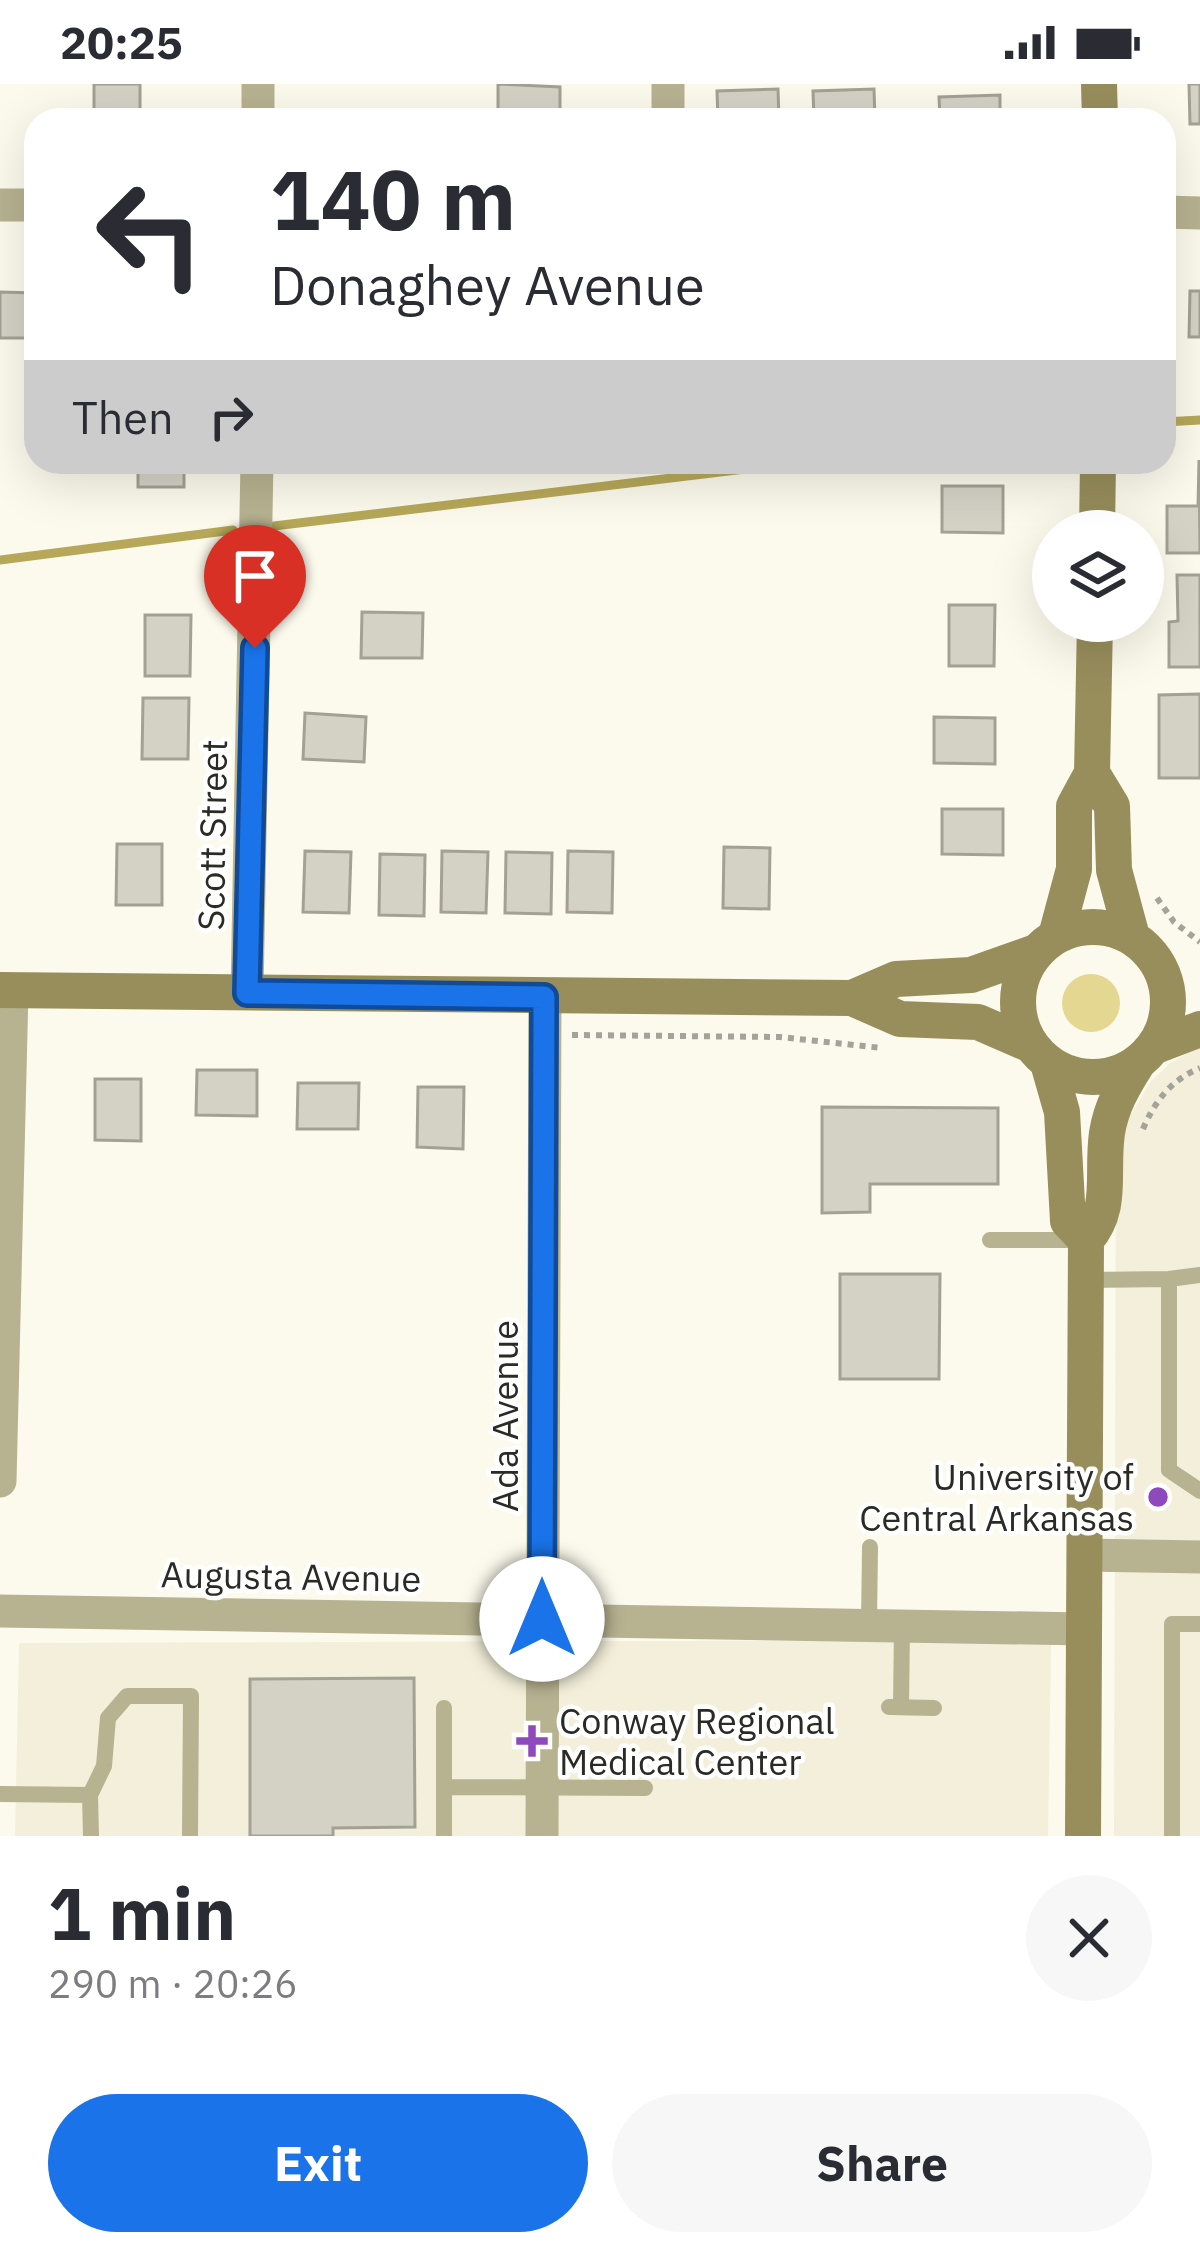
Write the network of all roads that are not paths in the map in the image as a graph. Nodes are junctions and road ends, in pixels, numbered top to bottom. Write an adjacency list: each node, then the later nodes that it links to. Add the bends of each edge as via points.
1 (257, 474): 10 (street, Scott Street)
2 (1098, 474): 3 (street)
3 (1097, 510)
4 (1094, 642): 5 (street)
5 (1091, 773): 6 (street, via 1073,806 1074,869); 7 (street, via 1112,806 1114,870)
6 (1046, 944): 7 (street, via 1086,926); 12 (street, via 971,976 896,979); 14 (street, via 1027,966 1018,998 1018,1015)
7 (1142, 946): 8 (street); 15 (street, via 1169,1000)
8 (1200, 979)
9 (6, 991): 10 (street); 21 (street)
10 (247, 993): 11 (street)
11 (544, 997): 12 (street); 28 (street, Ada Avenue)
12 (852, 998): 14 (street, via 899,1019 978,1022)
13 (1200, 1029): 15 (street)
14 (1040, 1054): 15 (street, via 1092,1078); 17 (street, via 1062,1112 1068,1222)
15 (1145, 1056): 17 (street, via 1112,1113 1103,1221)
16 (990, 1240): 17 (lane)
17 (1085, 1240): 20 (street)
18 (1200, 1275): 19 (lane)
19 (1169, 1279): 20 (lane); 23 (lane, via 1169,1470)
20 (1085, 1280): 25 (street)
21 (1, 1287): 22 (street)
22 (0, 1481)
23 (1200, 1491)
24 (870, 1547): 29 (lane)
25 (1085, 1555): 26 (street); 31 (street)
26 (1200, 1557)
27 (0, 1611): 28 (street, Augusta Avenue)
28 (542, 1619): 29 (street, Augusta Avenue); 35 (street, Ada Avenue)
29 (885, 1624): 31 (street, Augusta Avenue); 33 (lane, via 895,1707)
30 (1200, 1624): 44 (lane, via 1172,1624)
31 (1085, 1629): 43 (street)
32 (444, 1708): 34 (lane)
33 (934, 1708)
34 (444, 1787): 35 (lane); 41 (lane)
35 (542, 1788): 36 (lane); 42 (street, Ada Avenue)
36 (645, 1788)
37 (0, 1794): 38 (lane)
38 (90, 1795): 39 (lane); 40 (lane, via 104,1766 108,1718 127,1696 191,1696)
39 (91, 1836)
40 (190, 1836)
41 (444, 1836)
42 (542, 1836)
43 (1083, 1836)
44 (1172, 1836)

